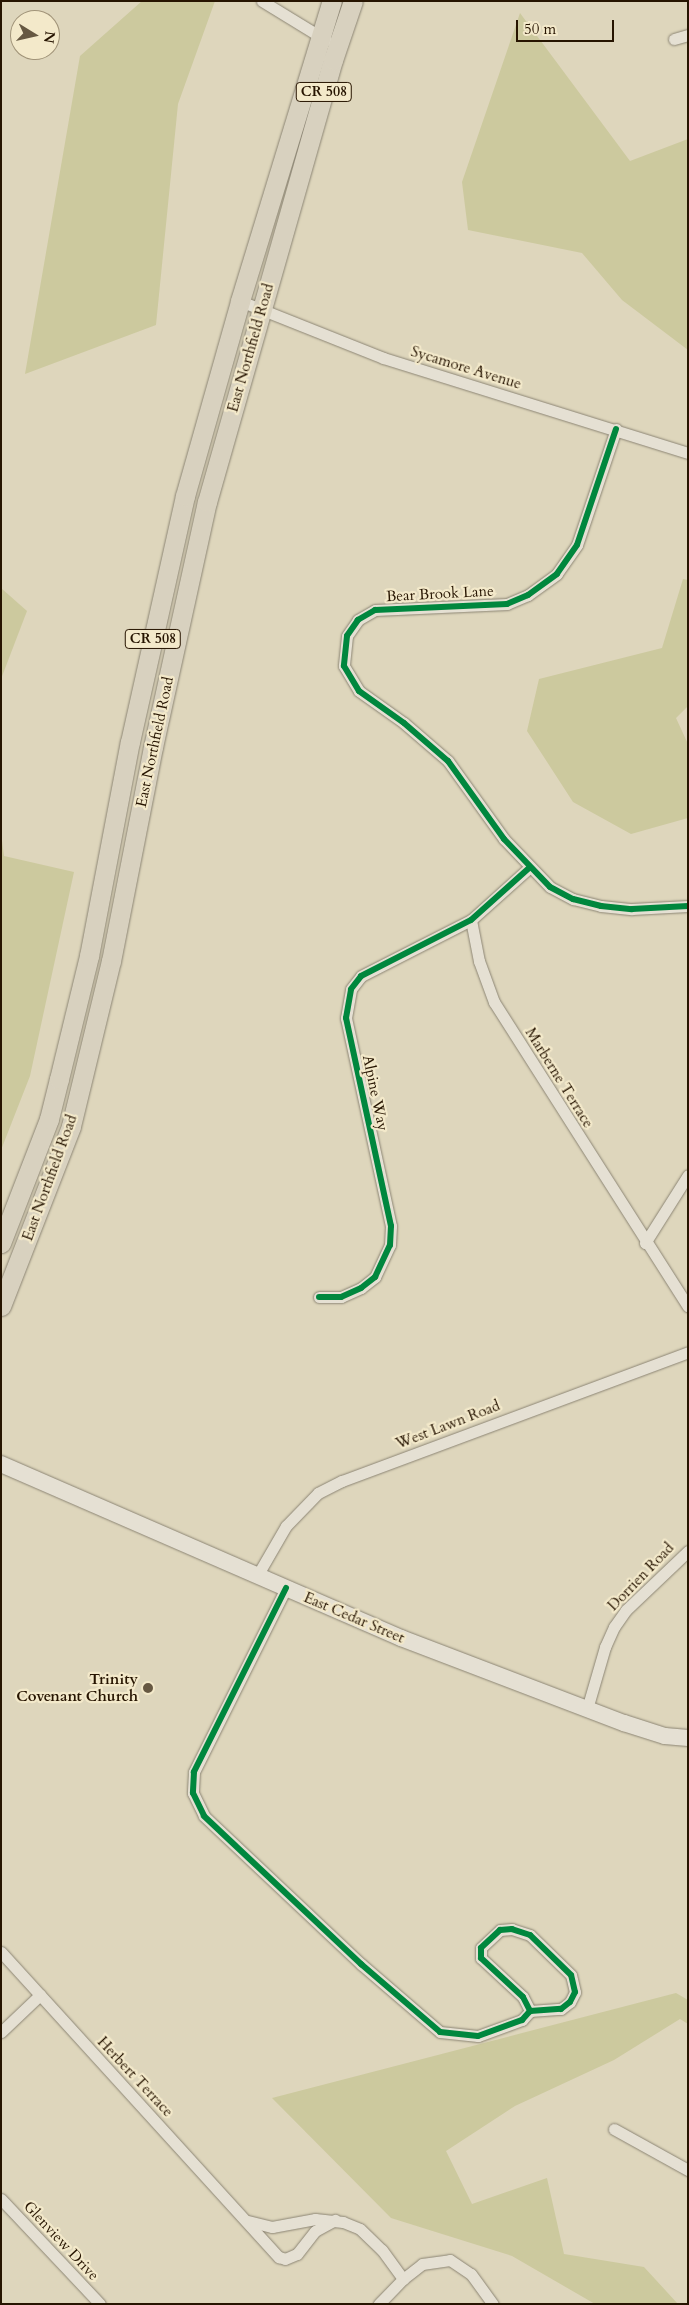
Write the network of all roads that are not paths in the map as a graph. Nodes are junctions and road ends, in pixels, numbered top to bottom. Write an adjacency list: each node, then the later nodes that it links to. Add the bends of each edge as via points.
1 (262, 1): 5 (street)
2 (332, 1): 5 (main road, East Northfield Road / CR 508)
3 (353, 1): 7 (main road, East Northfield Road / CR 508)
4 (688, 35): 6 (street)
5 (320, 38): 7 (street); 8 (main road, East Northfield Road / CR 508)
6 (674, 38)
7 (339, 46): 9 (main road, East Northfield Road / CR 508)
8 (240, 301): 9 (street, Sycamore Avenue); 12 (main road, East Northfield Road / CR 508)
9 (262, 308): 10 (street, Sycamore Avenue, via 383,358); 13 (main road, East Northfield Road / CR 508)
10 (616, 429): 11 (street, Sycamore Avenue); 16 (street, Bear Brook Lane, via 578,545 544,586 507,604 375,610 352,628 344,646 344,666 352,684 448,761)
11 (688, 453)
12 (185, 496): 13 (main road); 14 (main road, East Northfield Road / CR 508)
13 (207, 502): 15 (main road, East Northfield Road / CR 508)
14 (142, 691): 15 (main road); 17 (main road, East Northfield Road / CR 508)
15 (165, 693): 18 (main road, East Northfield Road / CR 508)
16 (529, 868): 19 (street, Bear Brook Lane, via 550,887 582,901 632,909); 20 (street)
17 (102, 886): 18 (main road); 21 (main road, East Northfield Road / CR 508)
18 (125, 891): 22 (main road, East Northfield Road / CR 508)
19 (688, 906)
20 (471, 920): 25 (street, Marberne Terrace, via 479,961 494,1002); 26 (street, Alpine Way, via 361,976 351,989 346,1018 392,1226 390,1244 375,1277 341,1297)
21 (59, 1079): 22 (main road); 24 (main road, East Northfield Road / CR 508, via 49,1119)
22 (81, 1084): 27 (main road, East Northfield Road / CR 508, via 71,1126)
23 (688, 1175): 25 (street)
24 (1, 1243)
25 (645, 1243): 28 (street, Marberne Terrace)
26 (320, 1297)
27 (1, 1306)
28 (688, 1307)
29 (688, 1352): 32 (street, West Lawn Road, via 342,1481 318,1493 286,1526)
30 (1, 1464): 32 (main road, East Cedar Street)
31 (688, 1550): 34 (street, Dorrien Road, via 614,1626)
32 (257, 1576): 33 (main road, East Cedar Street)
33 (286, 1588): 34 (main road, East Cedar Street, via 401,1638); 38 (street, via 194,1772 193,1793 204,1816 361,1964 440,2032 478,2036 522,2020)
34 (587, 1709): 35 (main road, East Cedar Street, via 665,1736)
35 (688, 1738)
36 (1, 1952): 37 (street, Herbert Terrace)
37 (40, 1996): 39 (street); 44 (street, Herbert Terrace)
38 (530, 2011): 38 (street, via 561,2009 570,2002 574,1984 571,1975 530,1935 512,1929 500,1930 482,1948 480,1958 523,1997)
39 (1, 2032)
40 (614, 2129): 41 (street)
41 (688, 2170)
42 (1, 2199): 46 (street, Glenview Drive)
43 (335, 2220): 44 (street, via 315,2219 272,2227); 44 (street, Herbert Terrace, via 320,2227 297,2254 285,2259); 45 (street, via 352,2224 371,2238)
44 (248, 2222)
45 (403, 2279): 47 (street); 48 (street, via 422,2264 450,2260 471,2274)
46 (100, 2304)
47 (378, 2304)
48 (493, 2304)

